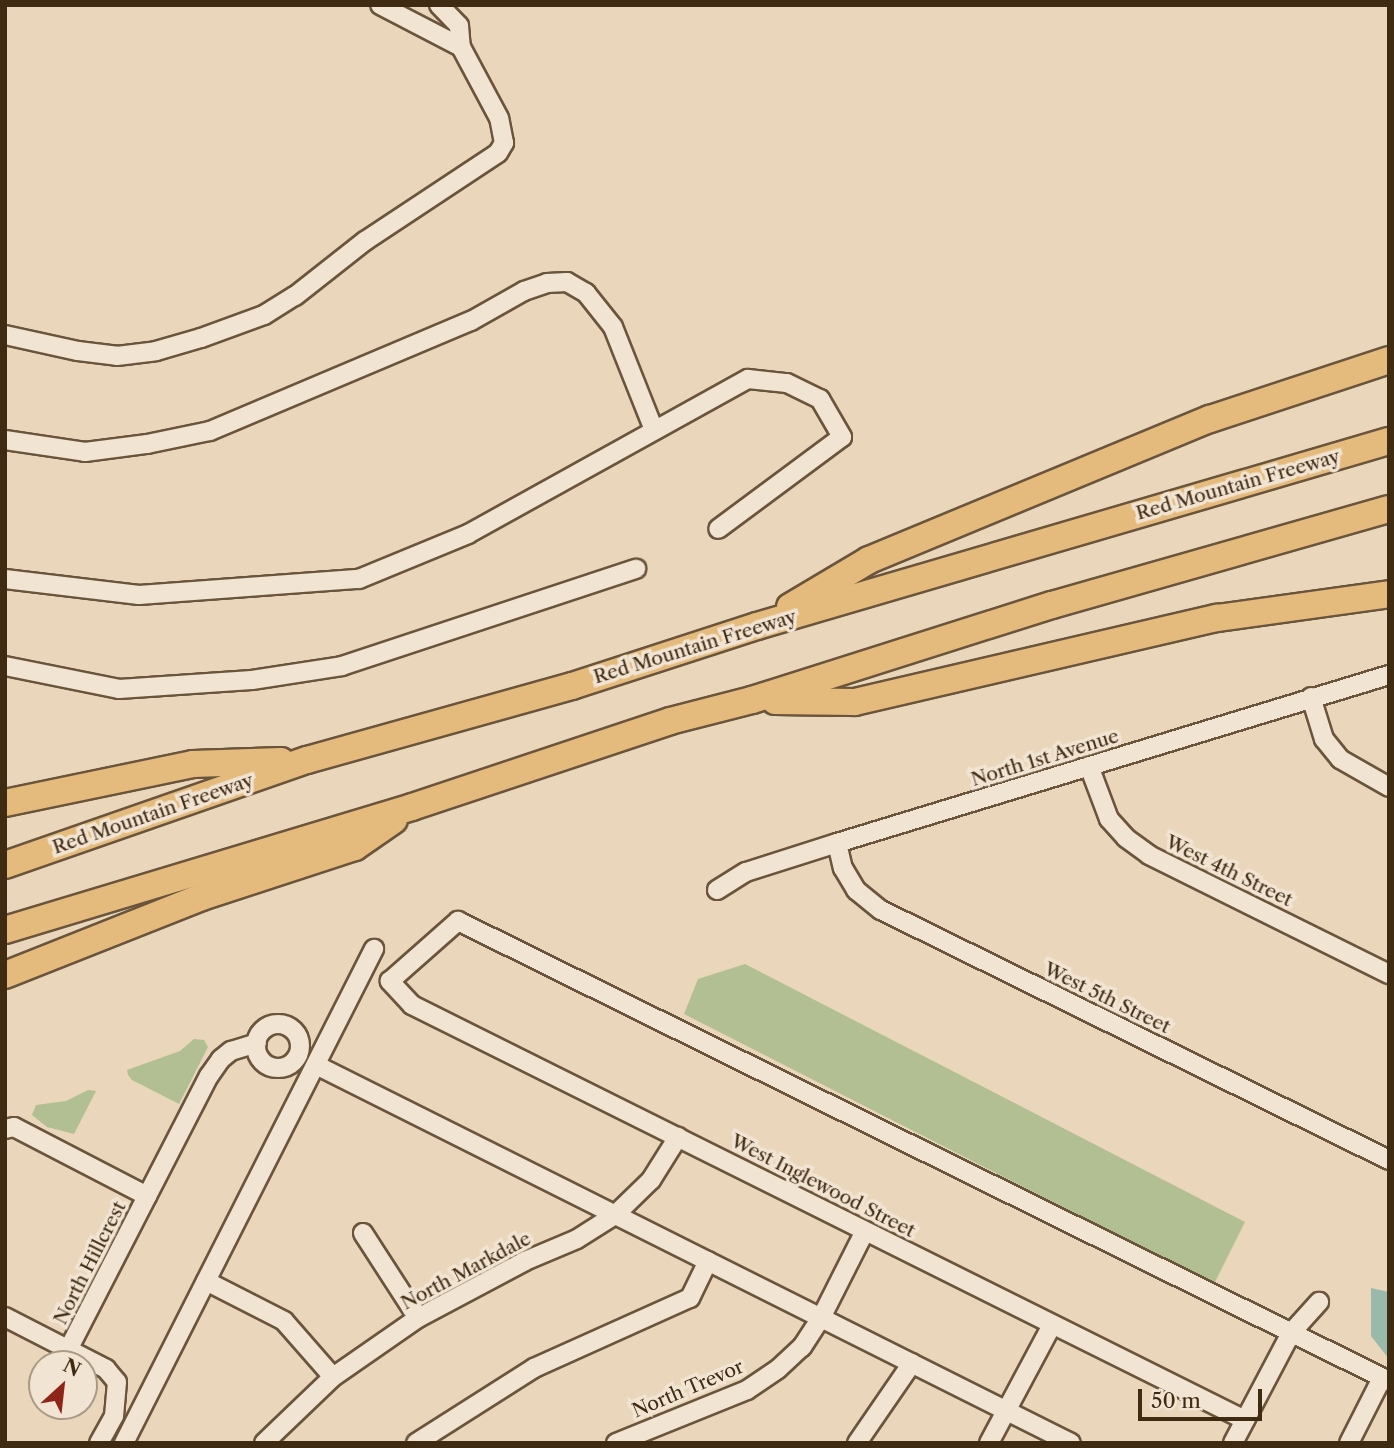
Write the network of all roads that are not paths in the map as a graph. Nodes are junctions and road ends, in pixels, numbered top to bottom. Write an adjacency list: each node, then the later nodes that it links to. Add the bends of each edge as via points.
1 (439, 5): 3 (street, via 459,26)
2 (382, 6): 3 (street)
3 (461, 47): 4 (street, via 499,118 504,143 498,153 366,241 295,296 264,315 156,351 117,356)
4 (5, 335)
5 (1389, 360): 14 (highway, via 1210,419 869,561)
6 (654, 429): 7 (street, via 613,327 586,293 566,282 524,291 458,326 209,431 85,452); 10 (street, via 748,379 787,383 820,399 842,438); 12 (street, via 468,534 359,579 139,595)
7 (5, 440)
8 (1389, 441): 14 (highway, Red Mountain Freeway)
9 (1389, 509): 18 (highway, via 1052,605)
10 (718, 529)
11 (636, 569): 15 (street, via 342,666 252,680 119,689)
12 (5, 579)
13 (1389, 594): 18 (highway, via 1217,618 855,702)
14 (757, 626): 19 (highway, Red Mountain Freeway, via 572,686)
15 (5, 666)
16 (1389, 675): 17 (street, North 1st Avenue)
17 (1311, 697): 20 (street, North 1st Avenue); 21 (street, via 1324,739 1340,759)
18 (752, 700): 23 (highway, via 670,721)
19 (307, 760): 22 (highway, via 193,764); 25 (highway, Red Mountain Freeway)
20 (1089, 766): 24 (street, North 1st Avenue); 29 (street, West 4th Street, via 1109,819 1149,855)
21 (1389, 788)
22 (5, 803)
23 (412, 807): 27 (highway); 30 (highway, via 355,847 202,897)
24 (837, 843): 26 (street, North 1st Avenue, via 746,872); 35 (street, West 5th Street, via 843,868 856,890 881,910)
25 (5, 865)
26 (717, 890)
27 (5, 930)
28 (374, 949): 32 (street)
29 (1389, 974)
30 (5, 975)
31 (257, 1042): 36 (street, North Hillcrest, via 221,1059)
32 (316, 1065): 37 (street); 41 (street)
33 (5, 1129): 36 (street, via 14,1127)
34 (678, 1138): 37 (street, North Markdale, via 651,1180); 38 (street, West Inglewood Street); 47 (street, West Inglewood Street, via 412,1005 390,981 458,921)
35 (1389, 1160)
36 (147, 1196): 48 (street, North Hillcrest)
37 (615, 1215): 40 (street); 44 (street, North Markdale, via 577,1239)
38 (865, 1231): 45 (street, North Trevor); 46 (street, West Inglewood Street)
39 (363, 1233): 44 (street)
40 (708, 1261): 45 (street); 57 (street, via 690,1298 534,1367)
41 (206, 1281): 50 (street, via 284,1321); 56 (street)
42 (1319, 1302): 47 (street)
43 (5, 1317): 48 (street)
44 (418, 1318): 50 (street, North Markdale)
45 (821, 1318): 49 (street); 58 (street, North Trevor, via 802,1347 747,1390)
46 (1052, 1325): 52 (street); 53 (street, West Inglewood Street)
47 (1291, 1333): 51 (street); 53 (street)
48 (69, 1348): 55 (street, via 106,1369 117,1382 114,1416)
49 (912, 1363): 52 (street); 59 (street)
50 (333, 1377): 54 (street, North Markdale)
51 (1386, 1379): 63 (street)
52 (1008, 1411): 60 (street); 61 (street)
53 (1245, 1420): 62 (street)
54 (261, 1437)
55 (99, 1443)
56 (124, 1443)
57 (416, 1443)
58 (616, 1443)
59 (857, 1443)
60 (989, 1443)
61 (1071, 1443)
62 (1233, 1443)
63 (1349, 1443)

